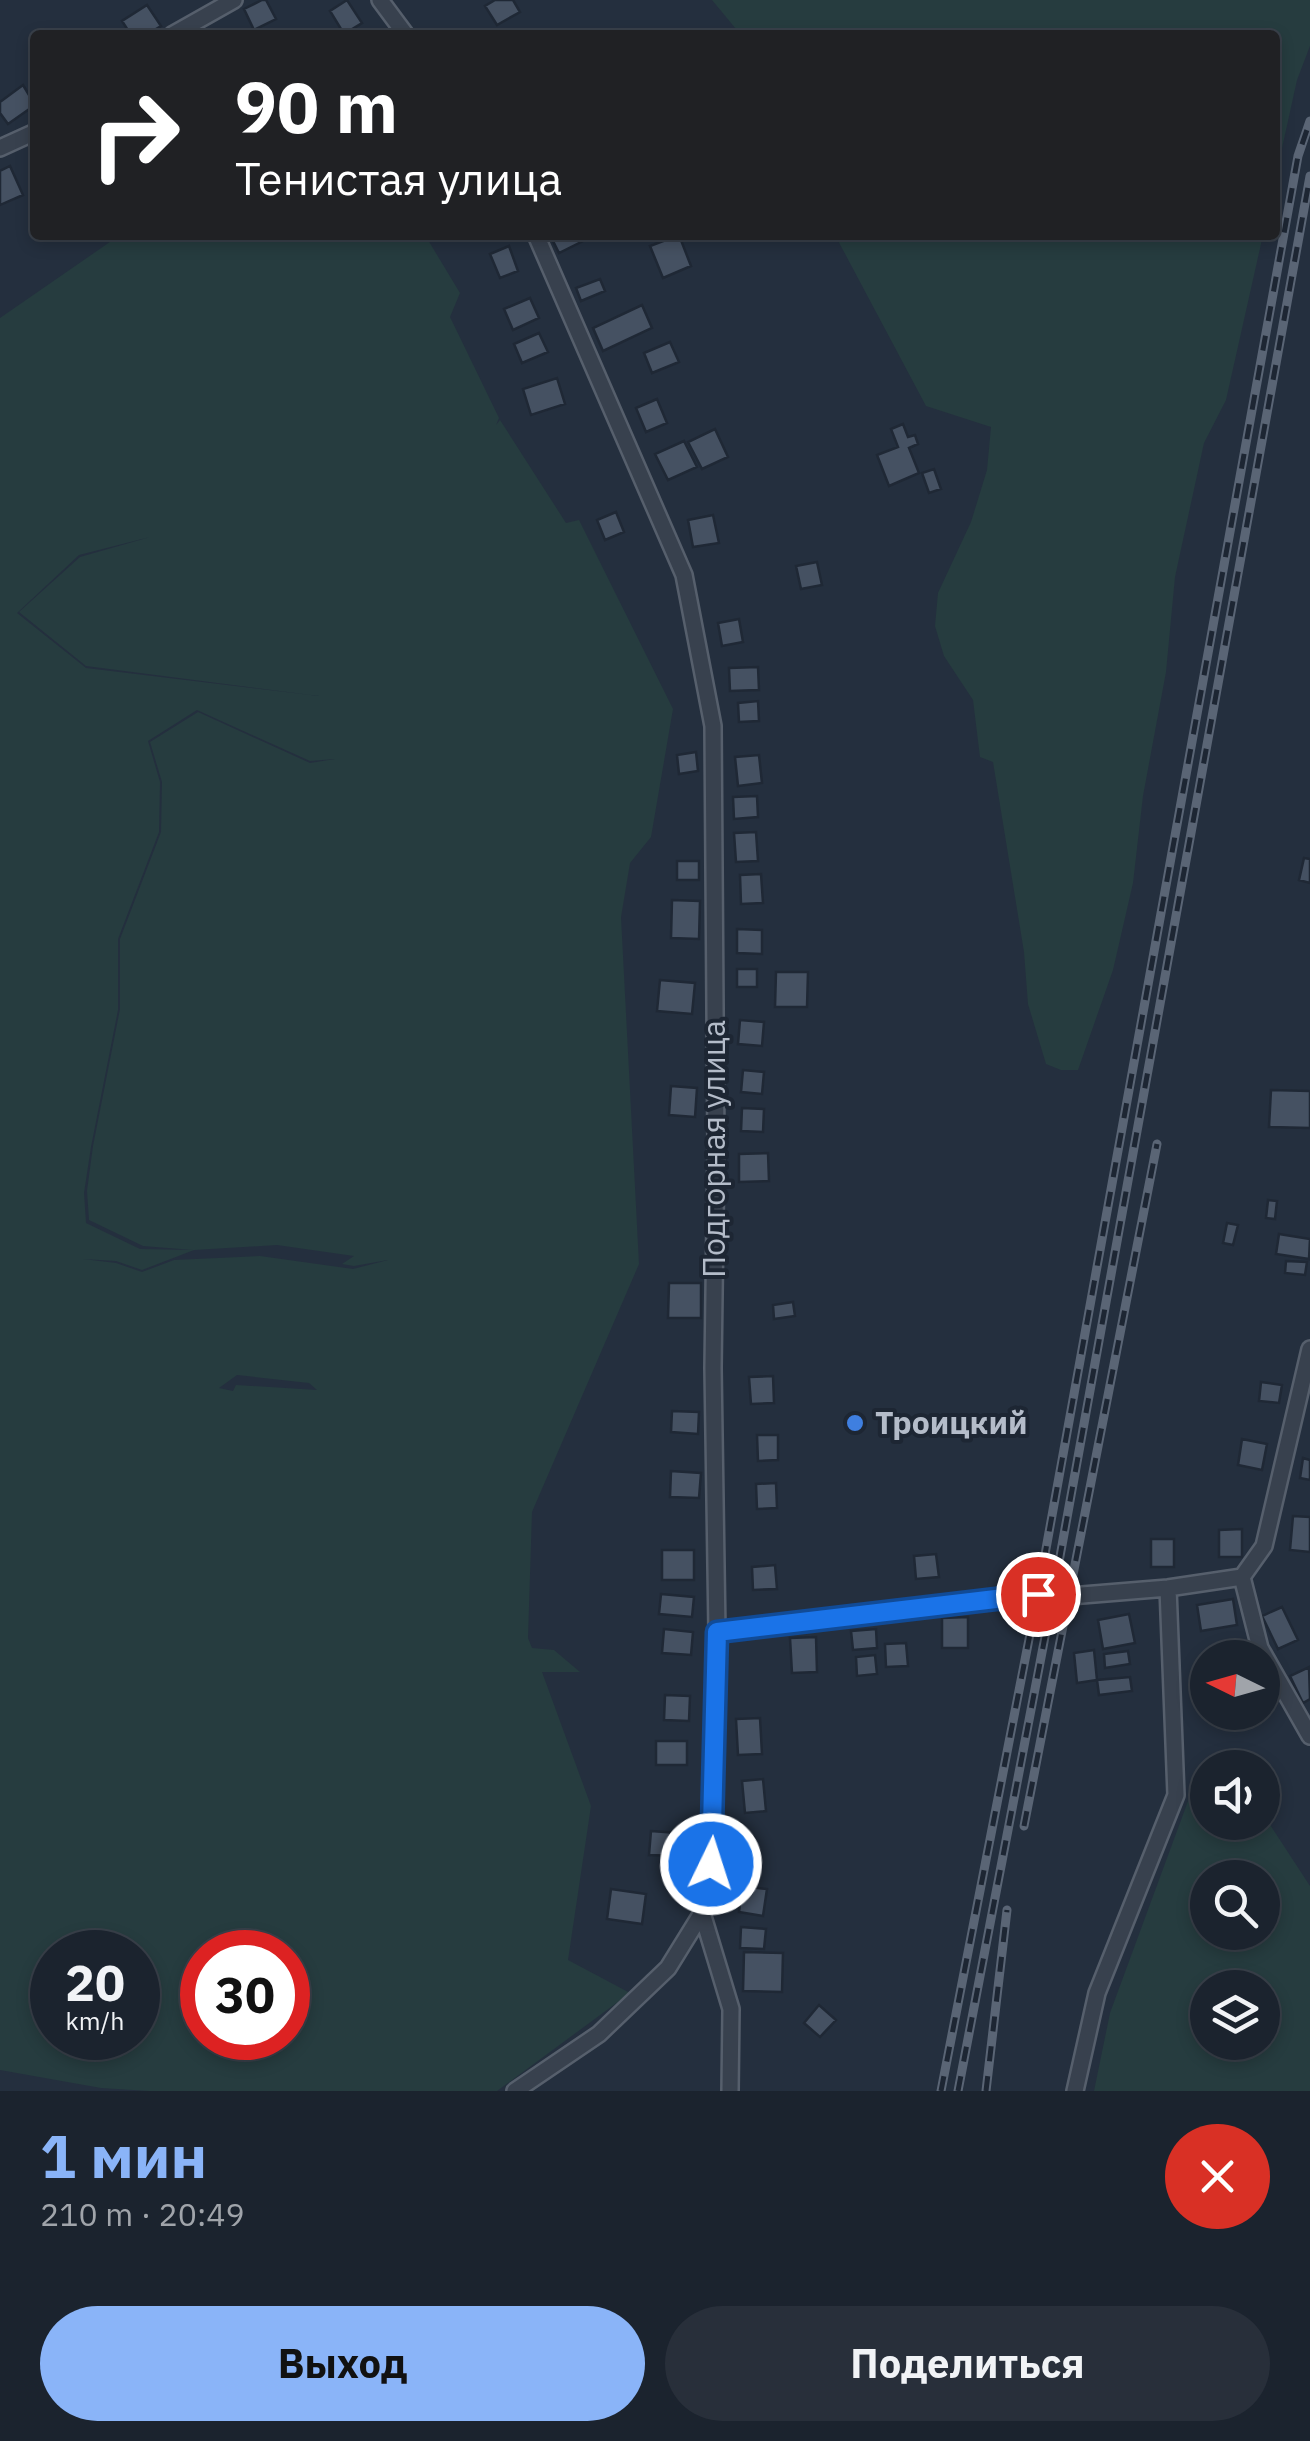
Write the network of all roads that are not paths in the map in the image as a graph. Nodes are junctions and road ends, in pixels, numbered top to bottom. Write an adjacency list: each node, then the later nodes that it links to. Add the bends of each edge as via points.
1 (234, 0): 3 (street)
2 (380, 0): 4 (street)
3 (181, 30)
4 (402, 30)
5 (30, 134): 6 (street)
6 (0, 148)
7 (538, 240): 13 (street, Подгорная улица, via 684,575 713,726)
8 (1310, 1348): 10 (street, via 1264,1546)
9 (1010, 1576): 12 (street)
10 (1242, 1577): 11 (street); 14 (street, via 1260,1648)
11 (1168, 1588): 12 (street); 18 (street, via 1176,1796 1097,1993)
12 (1015, 1595): 13 (street)
13 (717, 1632): 15 (street, Подгорная улица, via 714,1834)
14 (1310, 1736)
15 (702, 1913): 16 (street, via 668,1968 613,2021); 17 (street, Подгорная улица, via 731,2009)
16 (515, 2091)
17 (730, 2091)
18 (1075, 2091)

